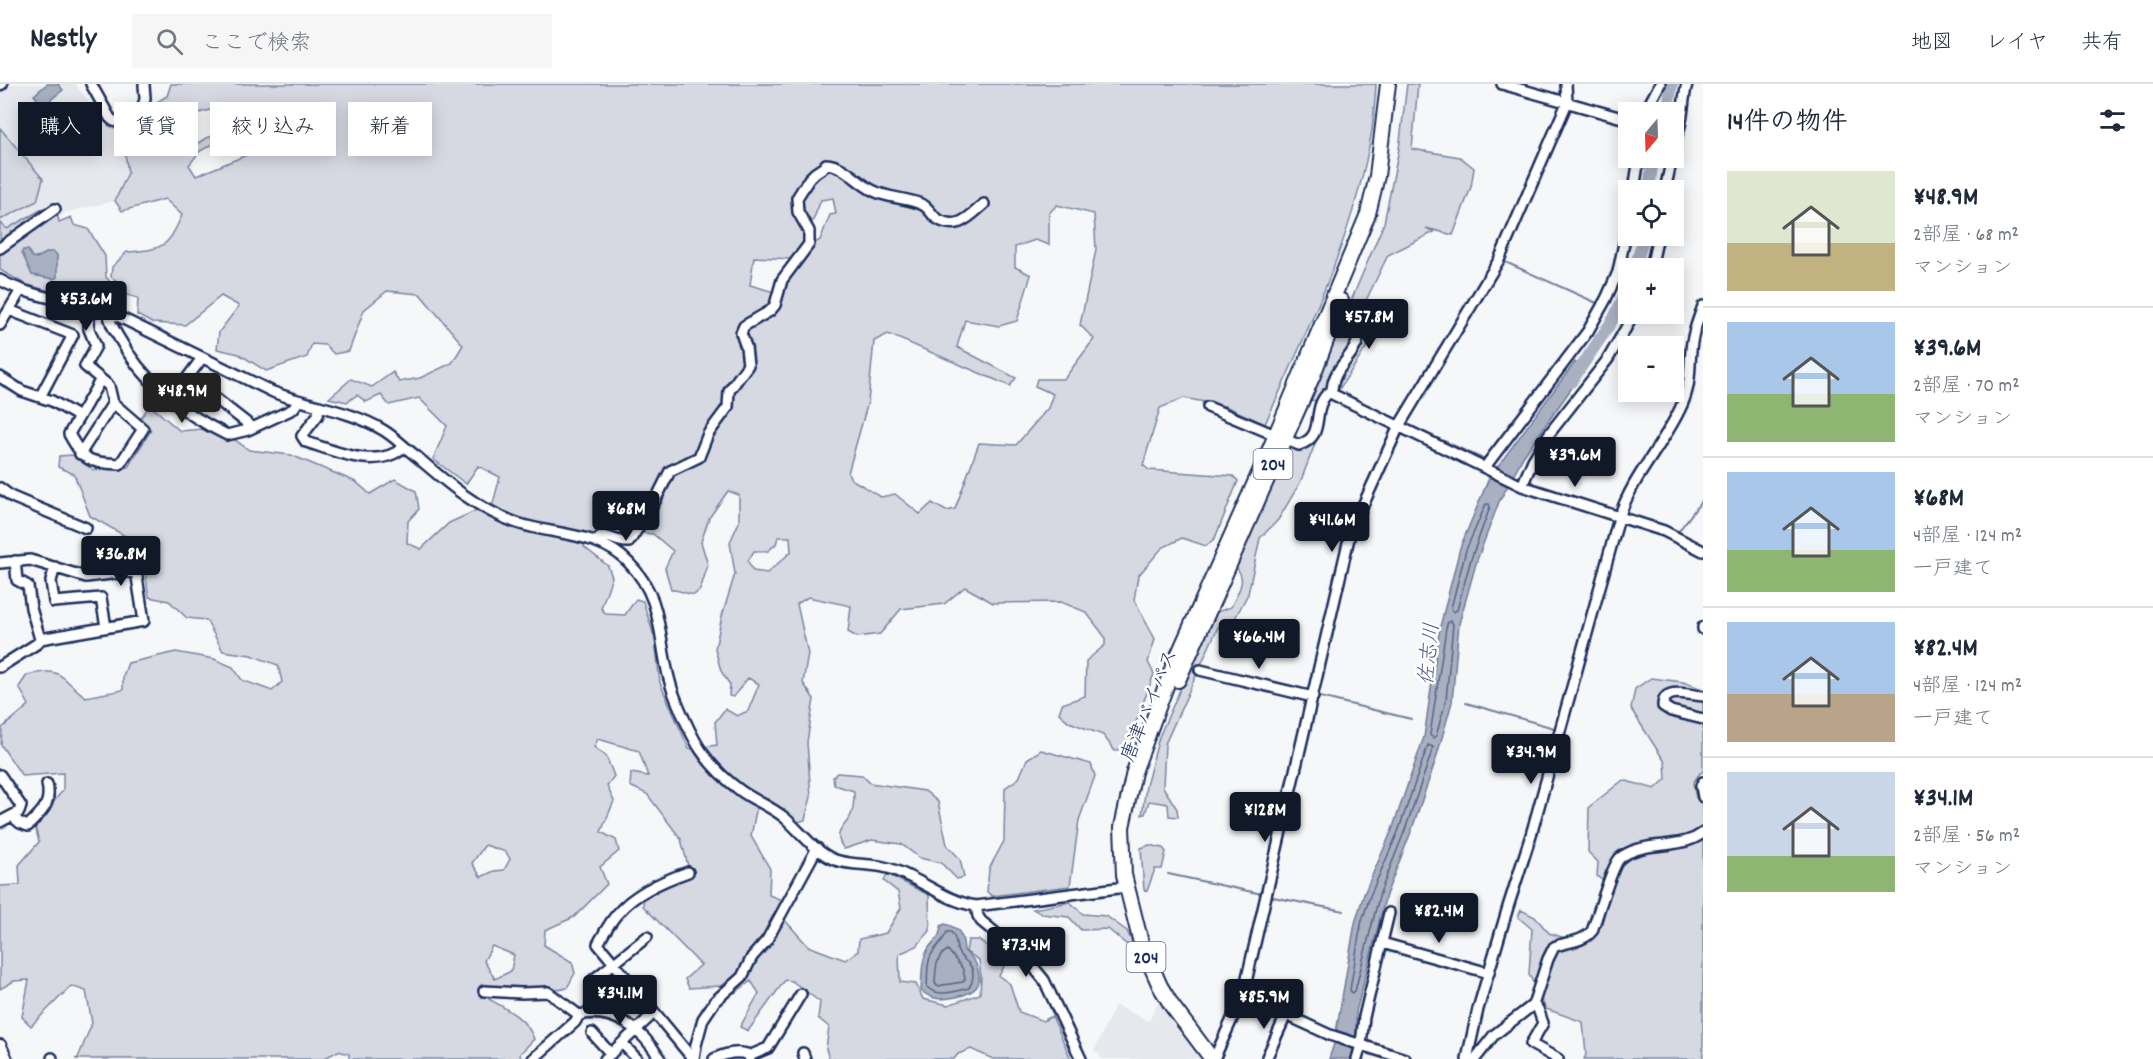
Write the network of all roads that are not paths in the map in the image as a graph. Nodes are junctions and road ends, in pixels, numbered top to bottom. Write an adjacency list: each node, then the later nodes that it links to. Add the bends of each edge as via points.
1 (91, 84): 2 (street, via 110,118 118,124 142,107)
2 (144, 84)
3 (1388, 84): 40 (highway, 唐津バイパス / 204, via 1377,176 1368,214)
4 (1396, 84): 40 (highway, 唐津バイパス / 204, via 1389,156 1377,213 1313,375)
5 (1502, 84): 11 (street)
6 (1566, 84): 11 (street)
7 (1660, 84): 9 (street)
8 (1687, 84): 10 (street)
9 (1650, 102)
10 (1683, 102)
11 (1567, 103): 12 (street); 38 (street, via 1499,260)
12 (1618, 117)
13 (984, 204): 48 (street, via 963,223 952,224 935,218 925,206 873,190 832,164 815,172 796,201 809,231 809,244 783,280 775,305 744,326 741,333 748,365 729,391 728,407 708,434 703,452 670,471 628,542 608,536)
14 (55, 209): 16 (street)
15 (1623, 246): 43 (street, via 1618,272 1588,332)
16 (0, 248)
17 (0, 280): 18 (street)
18 (21, 290): 19 (street); 21 (street)
19 (89, 306): 22 (street); 29 (street, via 89,329 96,346 85,366)
20 (1703, 306): 46 (street, via 1692,344 1688,390 1680,410 1633,484)
21 (9, 310): 25 (street); 31 (street, via 73,335)
22 (109, 312): 26 (street); 32 (street, via 109,320 130,357)
23 (1349, 312): 30 (street, via 1360,335 1355,350 1336,373)
24 (1628, 324): 44 (street, via 1608,359 1549,434)
25 (0, 325)
26 (202, 358): 28 (street); 33 (street)
27 (0, 376): 31 (street, via 22,391)
28 (188, 377): 32 (street); 39 (street)
29 (100, 379): 34 (street, via 109,386); 37 (street)
30 (1332, 394): 38 (street); 40 (street, via 1323,398 1314,436 1307,442 1299,445)
31 (40, 397): 37 (street)
32 (171, 400): 39 (street, via 227,435)
33 (298, 402): 35 (street); 39 (street, via 293,409)
34 (113, 403): 42 (street); 42 (street, via 142,429 120,464 94,462)
35 (319, 407): 41 (street, via 372,424); 41 (street, via 318,415 302,436 306,442 369,460)
36 (1208, 407): 40 (street)
37 (79, 417): 42 (street, via 69,434)
38 (1400, 426): 43 (street); 58 (street, via 1350,534)
39 (252, 427)
40 (1280, 437): 69 (highway, 唐津バイパス / 204, via 1192,622 1134,772 1122,827)
41 (404, 447): 48 (street, via 459,493 487,510 518,523)
42 (80, 454)
43 (1485, 467): 44 (street)
44 (1522, 486): 46 (street)
45 (0, 488): 47 (street, via 12,497)
46 (1619, 518): 49 (street, via 1664,531); 75 (street)
47 (86, 528)
48 (597, 541): 67 (street, via 627,561 654,599 674,696 698,748 729,782 803,830)
49 (1703, 551)
50 (15, 561): 51 (street); 52 (street, via 30,560); 54 (street, via 17,580 28,586)
51 (0, 564)
52 (55, 567): 53 (street, via 51,581 54,602 101,598); 53 (street, via 86,577 136,571 144,621)
53 (106, 627): 54 (street)
54 (40, 639): 55 (street)
55 (0, 667)
56 (1200, 670): 58 (street)
57 (1703, 696): 59 (street, via 1671,693 1663,701 1663,706 1671,711)
58 (1312, 697): 79 (street)
59 (1703, 719)
60 (0, 775): 64 (street, via 21,806)
61 (1703, 782): 63 (street)
62 (47, 784): 64 (street, via 45,808 27,826)
63 (1703, 796)
64 (12, 816): 65 (street)
65 (0, 822)
66 (1703, 833): 80 (street, via 1695,839 1650,846 1619,859 1612,869 1592,931 1581,940 1554,948)
67 (817, 848): 70 (street, via 837,860 880,865 900,872 944,896); 96 (street, via 767,940 742,977 715,1001 704,1019)
68 (688, 872): 74 (street, via 656,886 620,910 598,944)
69 (1126, 887): 70 (street); 99 (highway, 唐津バイパス / 204, via 1140,943 1156,979 1185,1026)
70 (976, 906): 98 (street, via 981,921 1026,958 1044,980)
71 (1389, 913): 73 (street)
72 (647, 937): 74 (street)
73 (1382, 943): 75 (street); 87 (street)
74 (613, 964): 76 (street); 81 (street)
75 (1489, 972): 102 (street)
76 (593, 980)
77 (484, 991): 82 (street, via 548,992)
78 (801, 994): 91 (street, via 768,1048)
79 (1243, 995): 83 (street); 99 (street)
80 (1533, 1005): 103 (street, via 1494,1035); 104 (street, via 1543,1023 1531,1044)
81 (654, 1013): 84 (street); 96 (street)
82 (579, 1015): 84 (street, via 599,1013); 93 (street)
83 (1286, 1015): 87 (street); 90 (street)
84 (637, 1030): 86 (street); 95 (street)
85 (592, 1034): 89 (street)
86 (622, 1043): 89 (street); 94 (street)
87 (1358, 1044): 100 (street); 101 (street)
88 (0, 1046): 92 (main road)
89 (608, 1056)
90 (1267, 1057)
91 (750, 1058): 97 (street, via 738,1053)
92 (6, 1059)
93 (533, 1059)
94 (637, 1059)
95 (660, 1059)
96 (694, 1059)
97 (714, 1059)
98 (1081, 1059)
99 (1213, 1059)
100 (1357, 1059)
101 (1405, 1059)
102 (1467, 1059)
103 (1475, 1059)
104 (1558, 1059)

